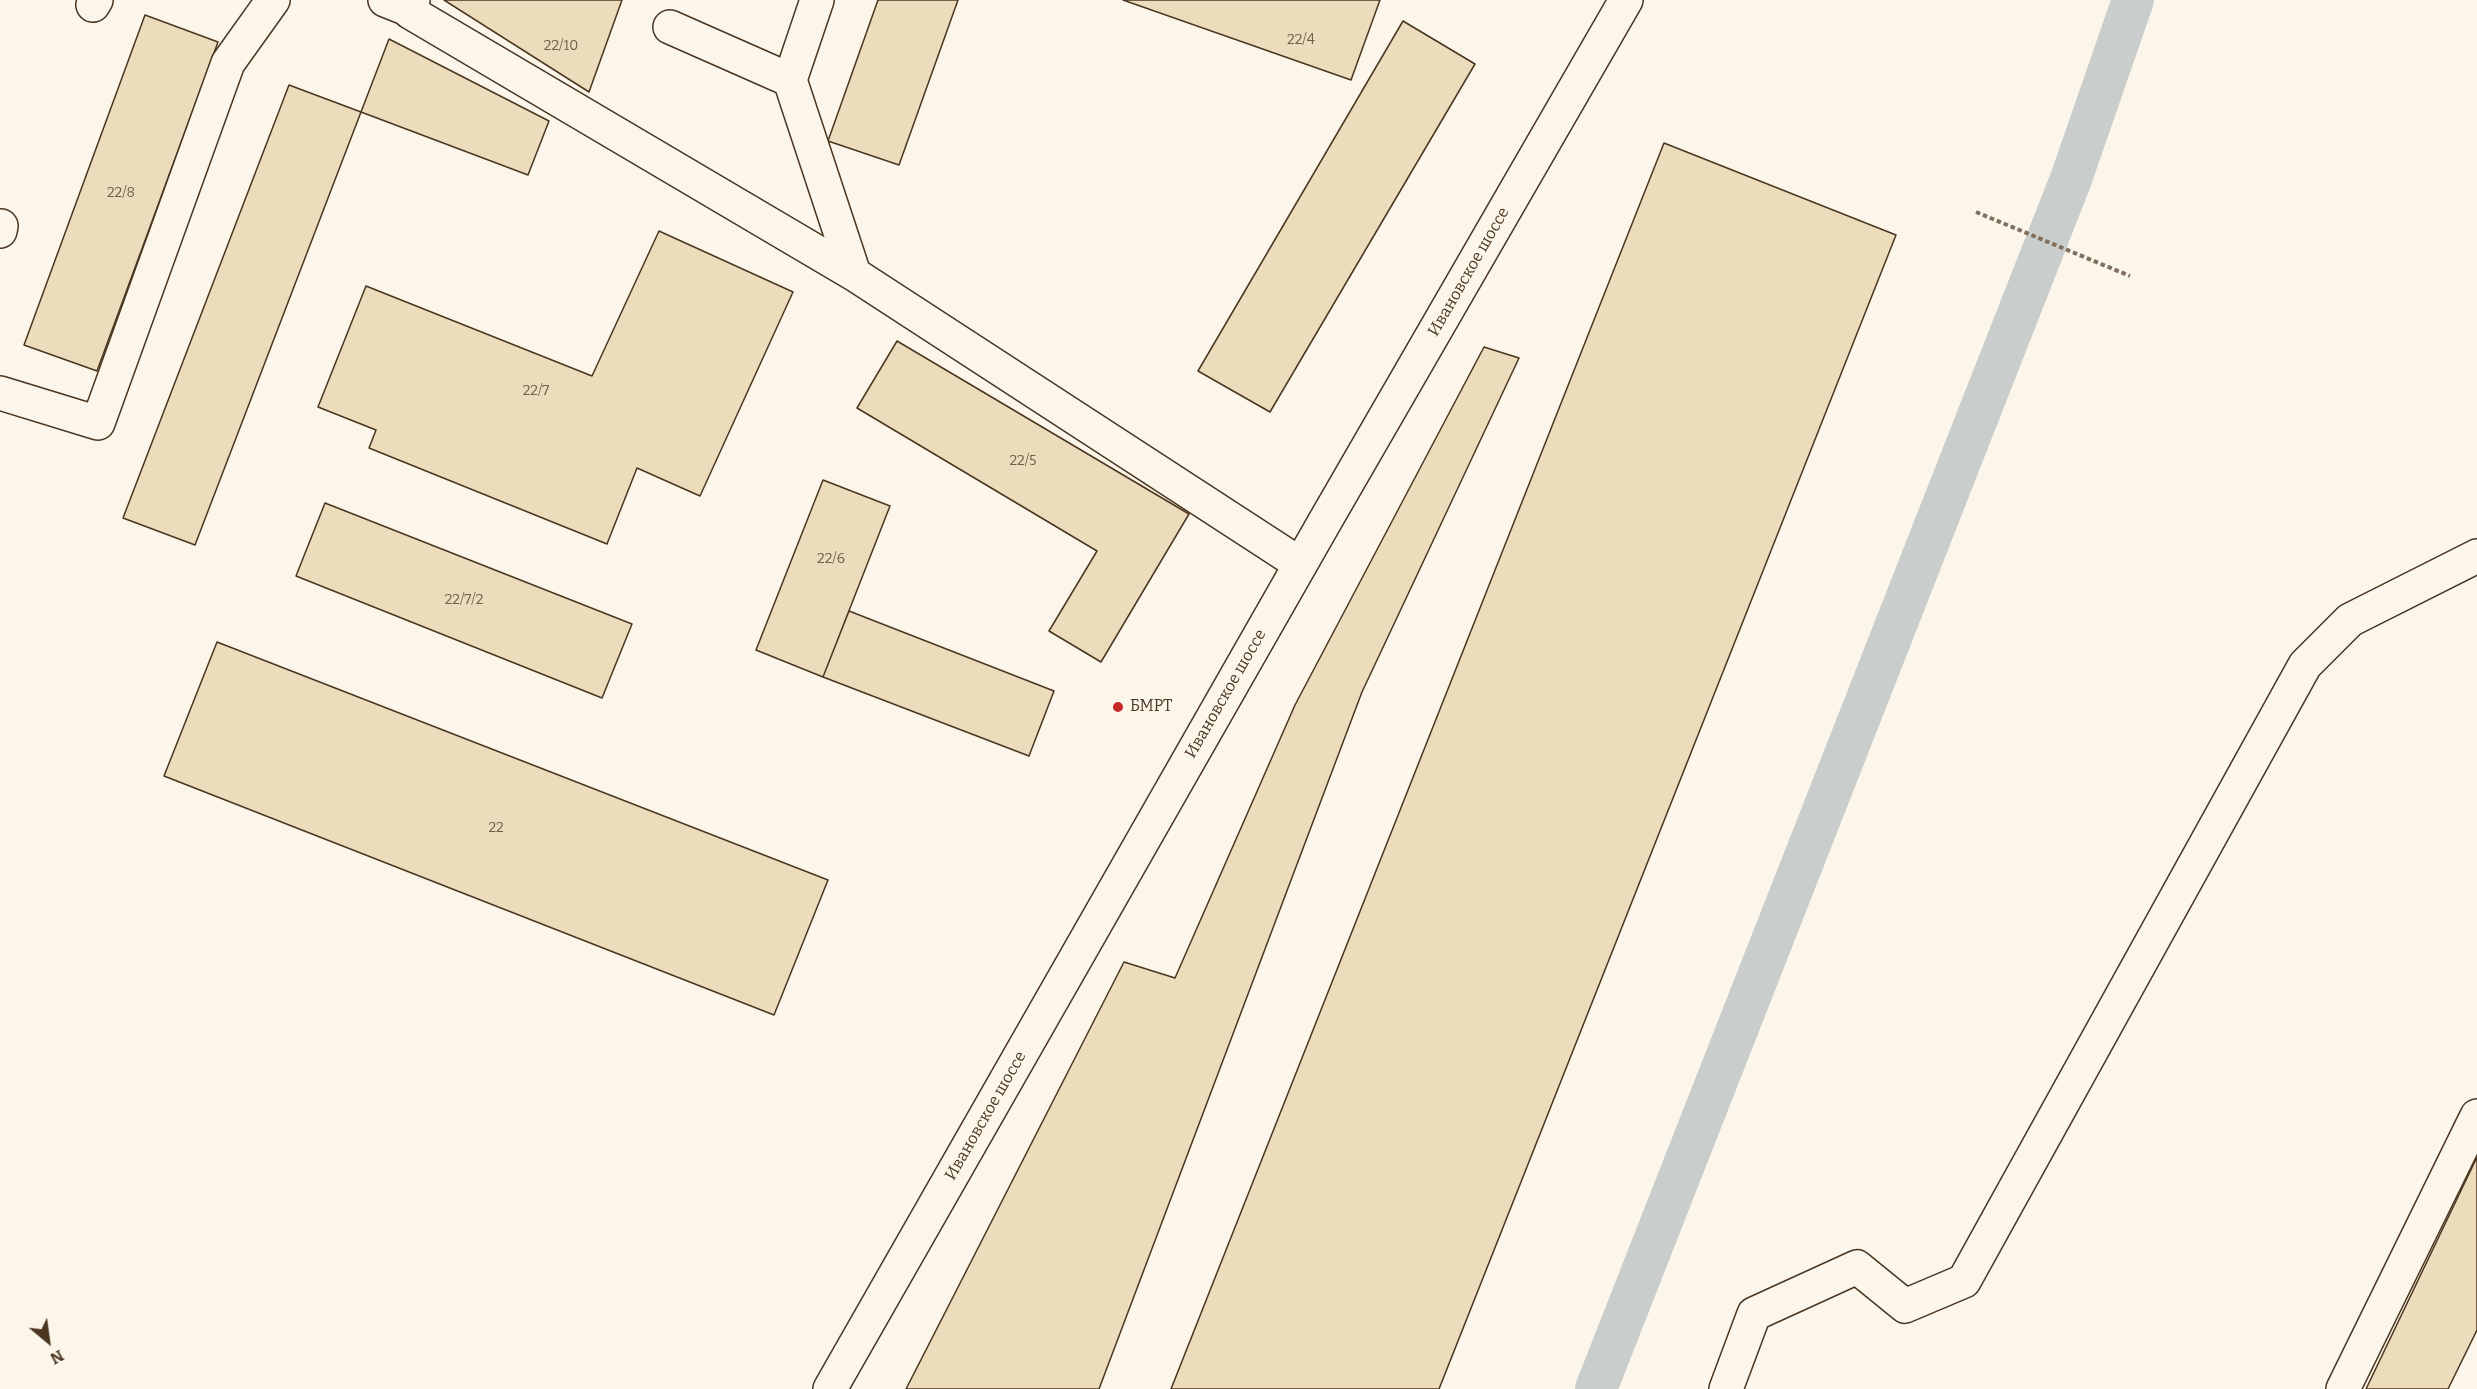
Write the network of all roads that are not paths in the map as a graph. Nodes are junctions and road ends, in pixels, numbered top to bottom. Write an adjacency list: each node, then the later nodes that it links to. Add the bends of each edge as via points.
1 (817, 0): 6 (street)
2 (1626, 0): 10 (street, Ивановское шоссе)
3 (269, 1): 8 (street, via 228,63 98,423)
4 (403, 3): 7 (street)
5 (670, 27): 6 (street)
6 (790, 80): 7 (street)
7 (854, 274): 10 (street)
8 (0, 393)
9 (2477, 556): 13 (street, via 2350,620 2305,665 1964,1281 1905,1306 1857,1266 1754,1314)
10 (1300, 564): 12 (street, Ивановское шоссе)
11 (2477, 1116): 14 (street)
12 (830, 1389)
13 (1726, 1389)
14 (2343, 1389)

